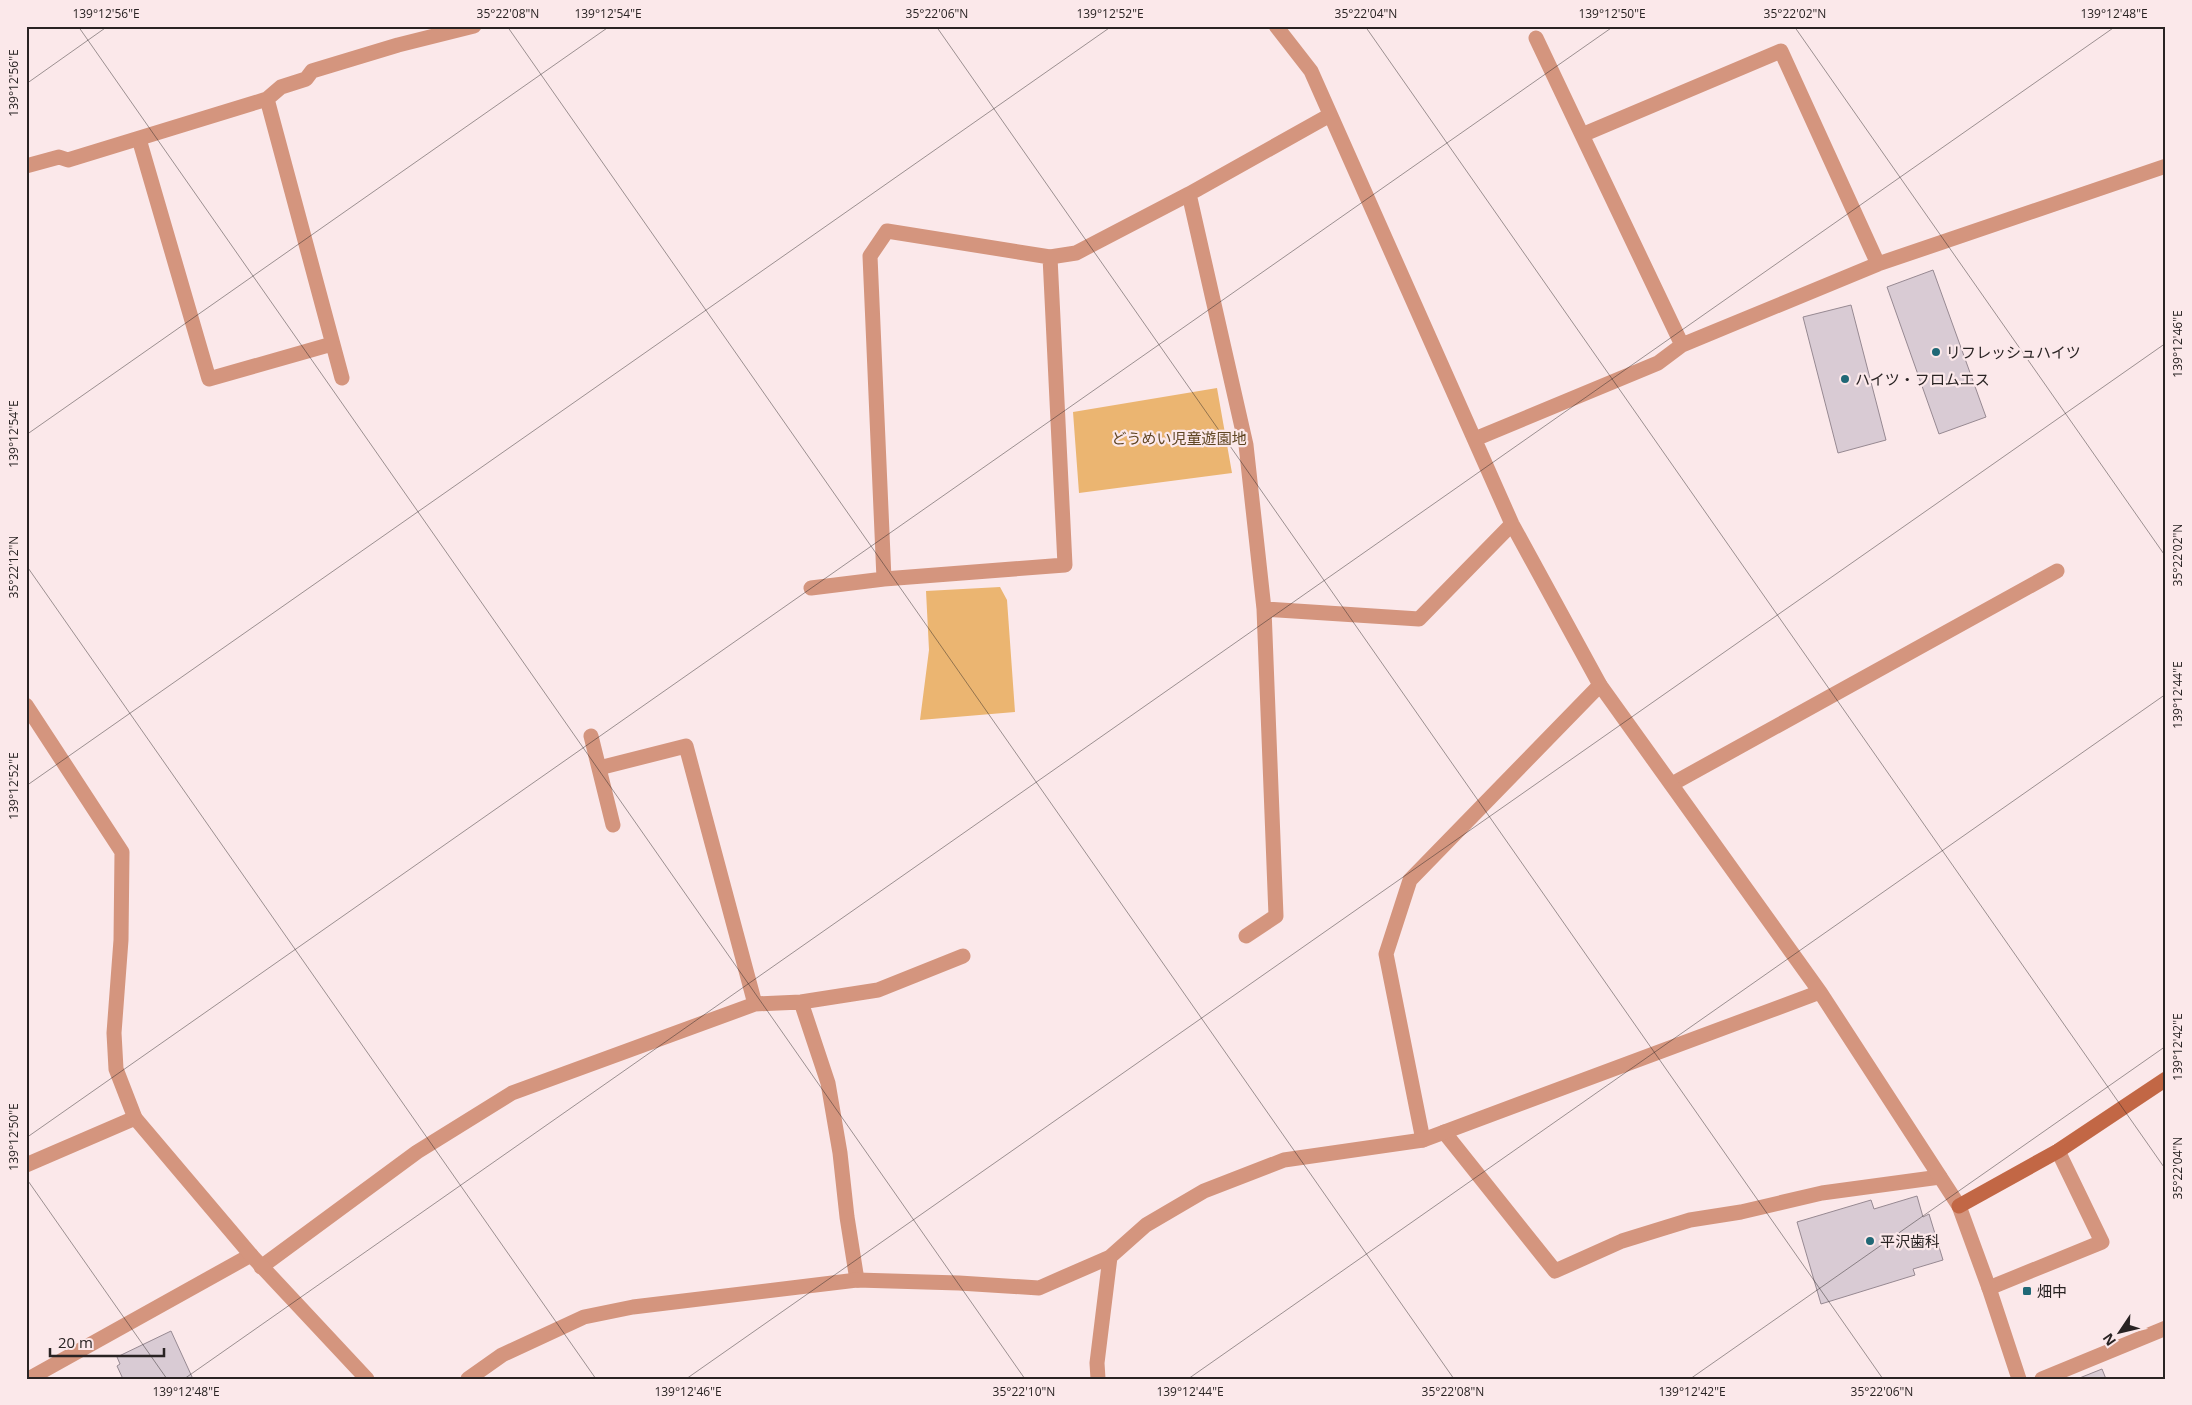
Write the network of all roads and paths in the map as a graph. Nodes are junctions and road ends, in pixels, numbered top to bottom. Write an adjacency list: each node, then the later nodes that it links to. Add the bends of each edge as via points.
1 (474, 26): 4 (street, via 312,71 306,79 281,87)
2 (1276, 26): 5 (street, via 1311,70)
3 (1536, 38): 6 (street)
4 (267, 99): 7 (street); 13 (street)
5 (1330, 115): 10 (street); 16 (street)
6 (1582, 135): 12 (street, via 1780,50); 14 (street)
7 (139, 139): 8 (street, via 68,160 59,157); 13 (street, via 208,379)
8 (26, 166)
9 (2166, 166): 12 (street)
10 (1189, 194): 11 (street, via 1076,253); 21 (street, via 1246,445)
11 (1050, 257): 19 (street, via 1065,565); 19 (street, via 887,232 870,256)
12 (1878, 264): 14 (street)
13 (332, 344): 15 (street)
14 (1682, 345): 16 (street, via 1658,363)
15 (342, 378)
16 (1476, 439): 17 (street)
17 (1512, 524): 21 (street, via 1419,619); 22 (street)
18 (2057, 571): 26 (street)
19 (884, 579): 20 (street)
20 (811, 588)
21 (1264, 609): 28 (street, via 1276,916)
22 (1600, 685): 26 (street); 36 (street, via 1410,880 1386,954)
23 (26, 705): 34 (street, via 122,852 121,940 114,1033 116,1069)
24 (591, 736): 25 (street)
25 (599, 768): 27 (street); 32 (street, via 686,746)
26 (1672, 784): 30 (street)
27 (613, 825)
28 (1246, 936)
29 (963, 956): 31 (street, via 878,990)
30 (1820, 992): 35 (street); 39 (street)
31 (801, 1002): 32 (street); 44 (street, via 828,1083)
32 (755, 1004): 43 (street, via 512,1093 417,1152)
33 (2166, 1079): 37 (street)
34 (136, 1118): 38 (street); 41 (street)
35 (1444, 1132): 36 (street); 39 (street, via 1555,1271 1622,1241 1690,1220 1822,1193)
36 (1423, 1140): 42 (street, via 1284,1160 1204,1191 1146,1225)
37 (2058, 1151): 40 (street); 45 (street, via 2102,1242)
38 (26, 1165)
39 (1940, 1178): 40 (street)
40 (1959, 1206): 45 (street)
41 (251, 1255): 43 (street); 47 (street)
42 (1110, 1257): 44 (street, via 1039,1288); 50 (street)
43 (262, 1267): 48 (street)
44 (858, 1280): 49 (street, via 634,1307 584,1317 502,1355)
45 (1989, 1288): 51 (street)
46 (2166, 1328): 52 (street)
47 (32, 1378)
48 (367, 1379)
49 (468, 1379)
50 (1098, 1379)
51 (2018, 1379)
52 (2042, 1379)

